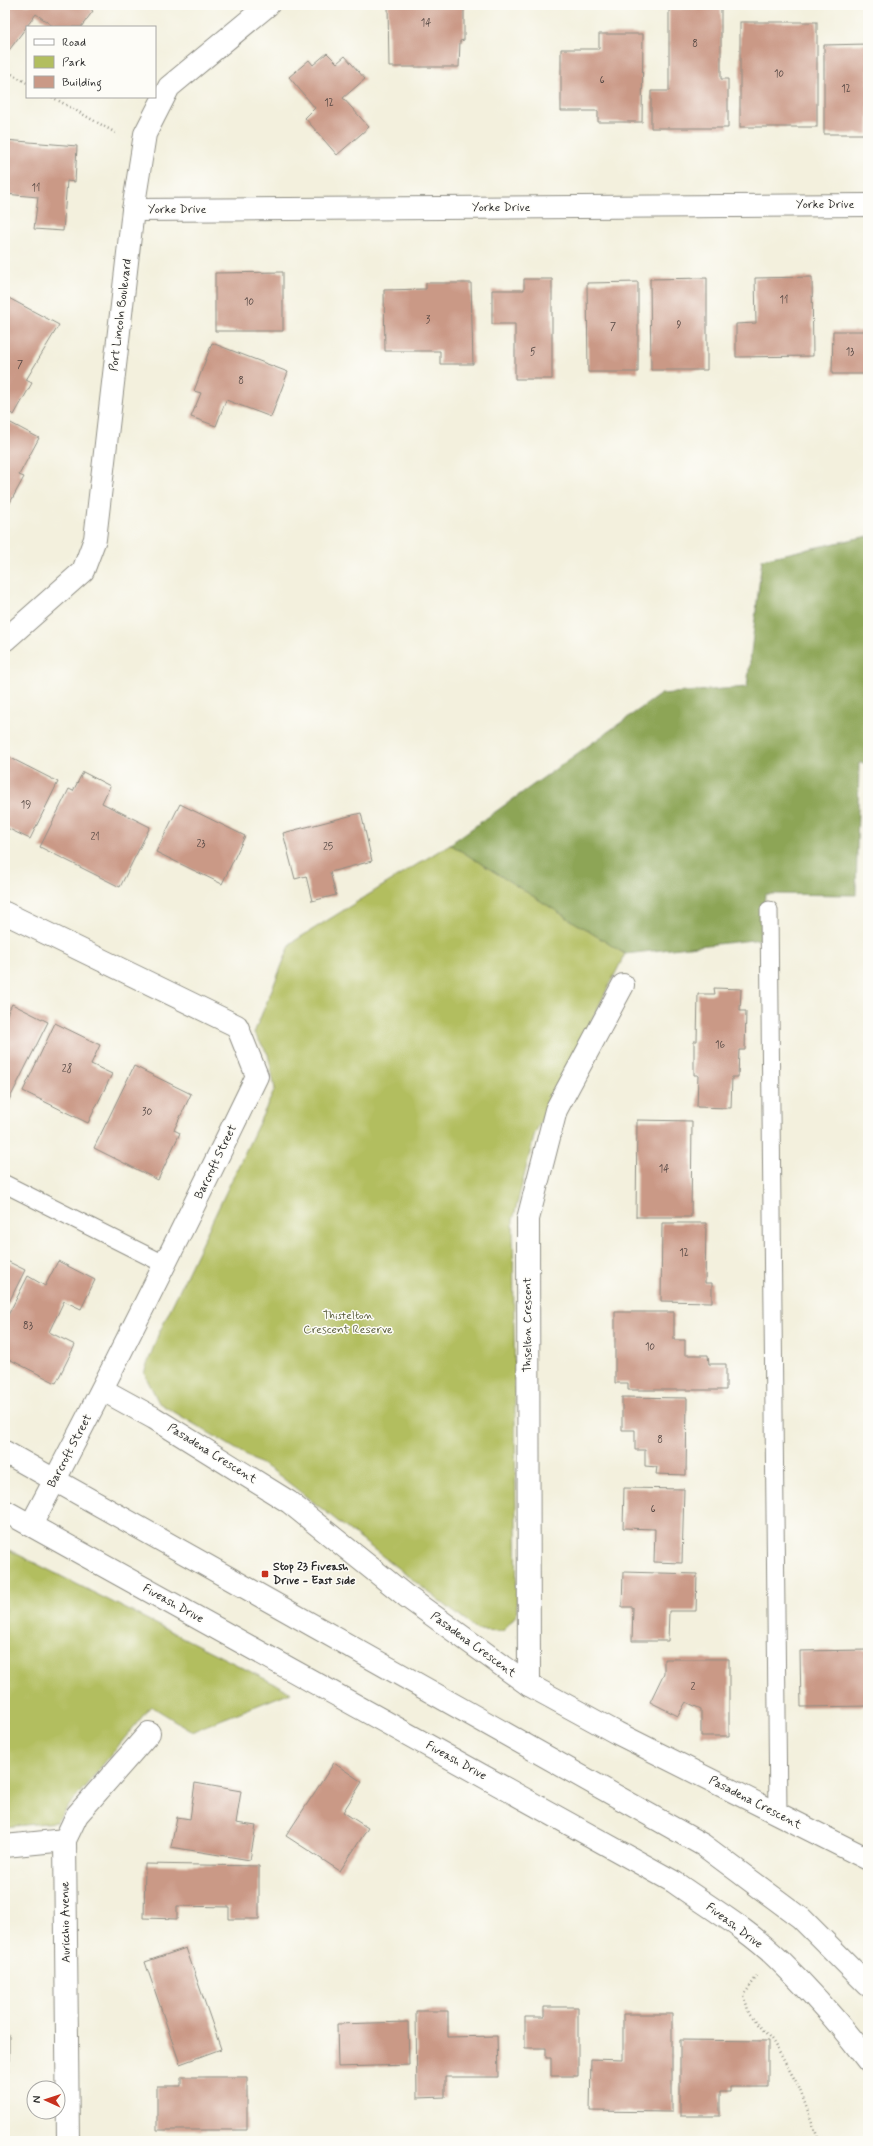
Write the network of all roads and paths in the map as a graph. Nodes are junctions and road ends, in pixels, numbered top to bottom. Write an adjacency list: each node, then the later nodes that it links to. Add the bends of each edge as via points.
1 (268, 5): 5 (street, Port Lincoln Boulevard, via 170,87 145,134)
2 (5, 70): 3 (path)
3 (26, 82)
4 (54, 98): 5 (path)
5 (143, 148): 7 (street, Port Lincoln Boulevard)
6 (868, 205): 7 (street, Yorke Drive)
7 (133, 210): 8 (street, Port Lincoln Boulevard, via 95,539 83,571)
8 (5, 640)
9 (769, 910): 21 (lane)
10 (5, 913): 13 (street, Barcroft Street, via 237,1026 257,1076)
11 (623, 985): 19 (street, Thiselton Crescent, via 556,1110 528,1219)
12 (5, 1184): 13 (lane)
13 (166, 1265): 14 (street, Barcroft Street)
14 (103, 1390): 16 (street, Barcroft Street); 19 (street, Pasadena Crescent, via 154,1418 289,1502 406,1596)
15 (5, 1452): 16 (street)
16 (55, 1479): 18 (street, Barcroft Street); 26 (street, via 703,1845 801,1918)
17 (5, 1511): 18 (street, Fiveash Drive)
18 (31, 1525): 25 (street, Fiveash Drive, via 674,1882)
19 (529, 1686): 21 (street, Pasadena Crescent)
20 (149, 1734): 22 (street, Auricchio Avenue, via 77,1815)
21 (778, 1814): 24 (street, Pasadena Crescent)
22 (65, 1840): 23 (street); 28 (street, Auricchio Avenue)
23 (5, 1846)
24 (868, 1859)
25 (777, 1958): 27 (street, Fiveash Drive, via 816,1998); 29 (path, via 752,1979 744,1994 749,2014 772,2040 798,2085)
26 (868, 1985)
27 (868, 2061)
28 (68, 2141)
29 (819, 2141)

